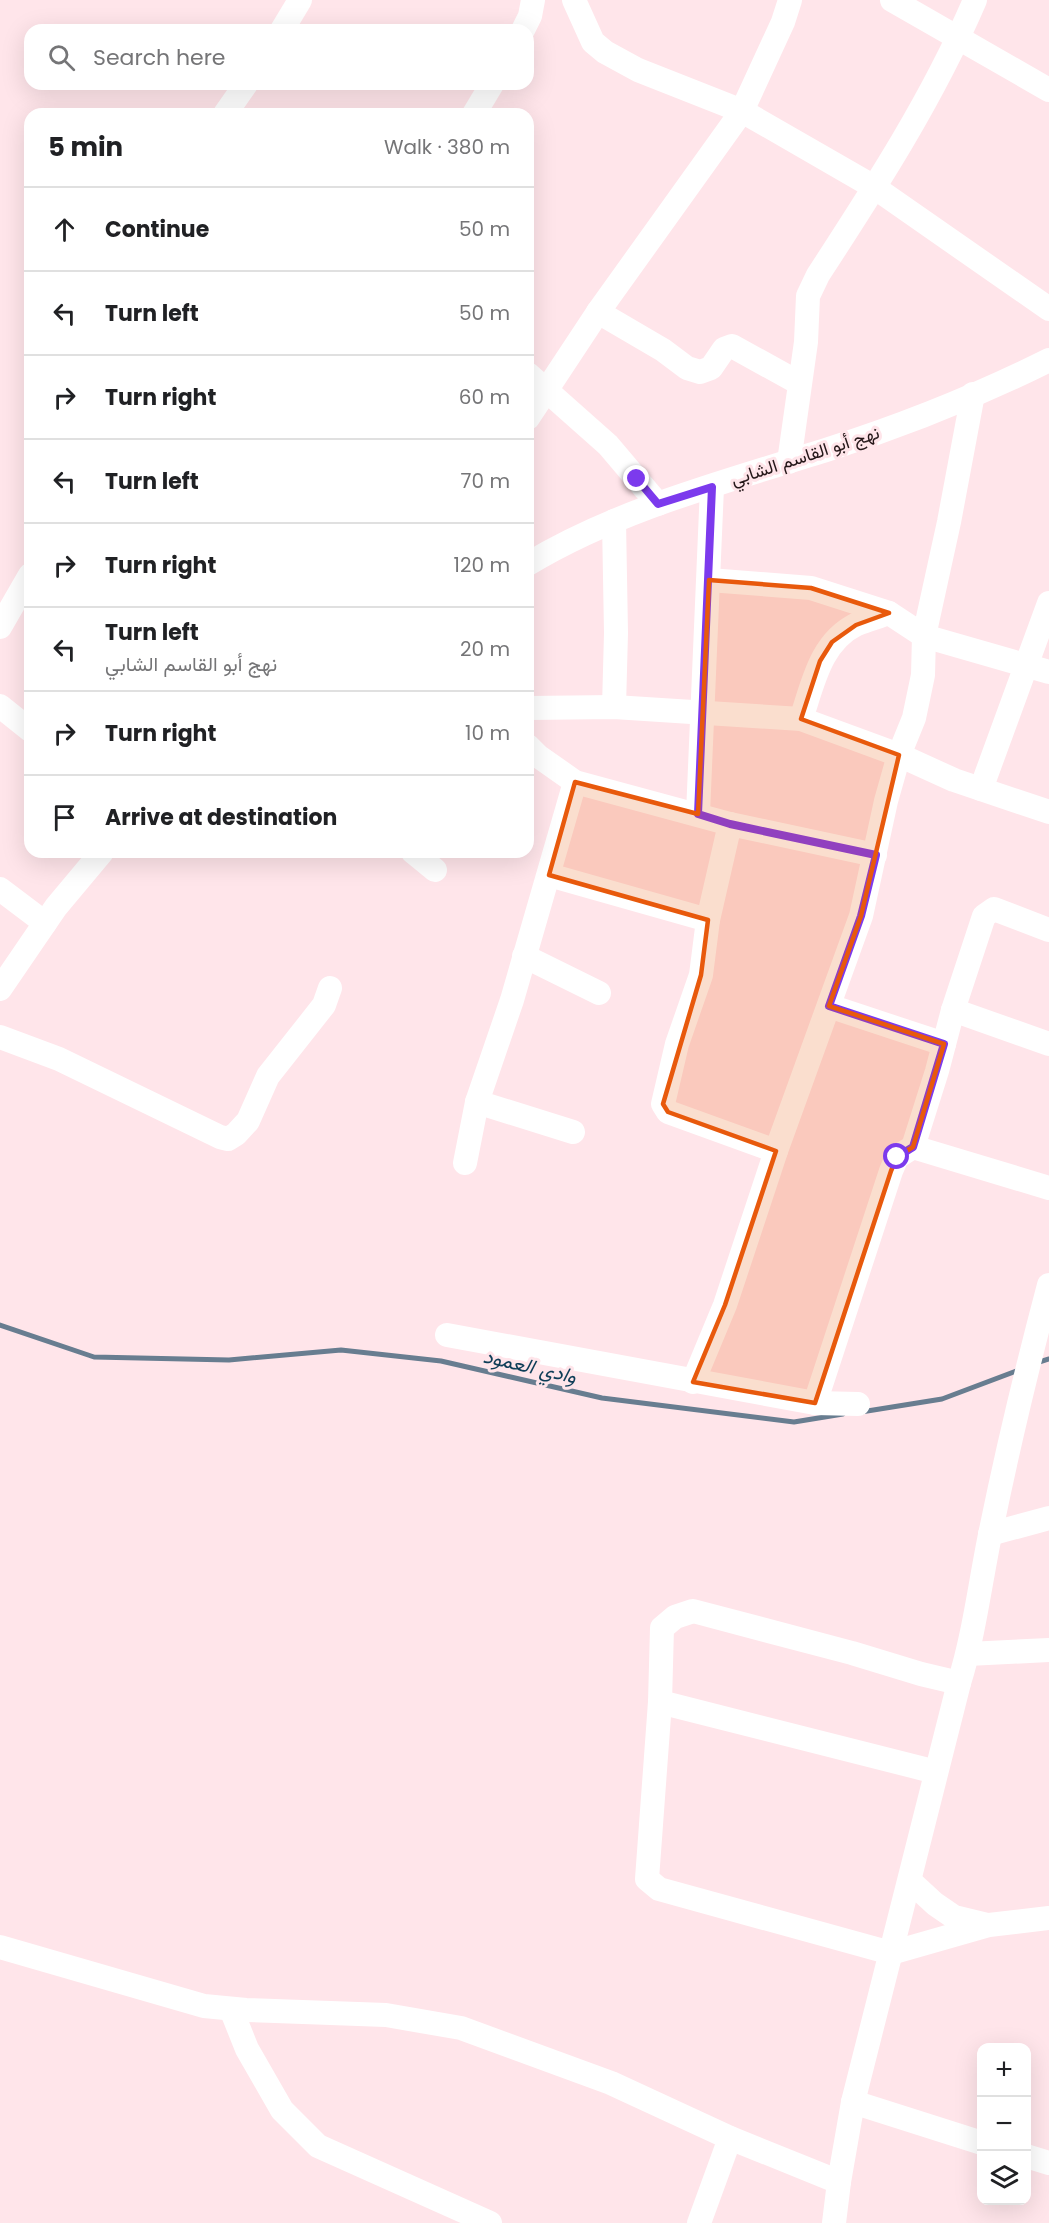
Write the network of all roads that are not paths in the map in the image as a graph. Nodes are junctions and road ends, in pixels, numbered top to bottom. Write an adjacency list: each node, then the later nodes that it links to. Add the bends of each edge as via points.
1 (300, 0): 7 (street)
2 (533, 0): 8 (street)
3 (574, 0): 15 (street, via 593,42 605,52 638,70)
4 (790, 0): 15 (street)
5 (892, 0): 9 (street)
6 (975, 0): 9 (street)
7 (286, 24)
8 (526, 24)
9 (959, 38): 12 (street); 16 (street, via 914,124)
10 (242, 90): 13 (street)
11 (488, 90): 14 (street)
12 (1049, 90)
13 (229, 108)
14 (478, 108)
15 (742, 111): 16 (street); 18 (street)
16 (874, 187): 17 (street); 21 (street, via 808,296)
17 (1049, 309)
18 (598, 312): 20 (street); 21 (street, via 687,368 705,372 724,349 732,346)
19 (1049, 360): 22 (street, نهج أبو القاسم الشابي)
20 (537, 382): 25 (street, via 608,445)
21 (799, 383): 23 (street)
22 (973, 394): 23 (street, نهج أبو القاسم الشابي); 33 (street)
23 (789, 462): 24 (street, نهج أبو القاسم الشابي)
24 (712, 487): 25 (street, نهج أبو القاسم الشابي); 28 (street)
25 (658, 504): 26 (street, نهج أبو القاسم الشابي)
26 (614, 521): 27 (street, نهج أبو القاسم الشابي); 36 (street)
27 (534, 561)
28 (709, 580): 31 (street, via 811,588); 38 (street)
29 (24, 585): 32 (street)
30 (1049, 603): 34 (street)
31 (889, 613): 33 (street); 39 (street, via 856,625 832,642 820,661)
32 (0, 627)
33 (924, 636): 34 (street); 42 (street, via 923,675 914,718)
34 (1038, 668): 44 (street)
35 (0, 706): 40 (street)
36 (614, 707): 37 (street); 38 (street)
37 (534, 708)
38 (701, 712): 39 (street); 46 (street)
39 (801, 719): 42 (street)
40 (24, 725)
41 (534, 752): 43 (street)
42 (899, 755): 44 (street); 48 (street)
43 (575, 782): 46 (street); 52 (street)
44 (981, 789): 45 (street)
45 (1049, 812)
46 (698, 814): 47 (street)
47 (730, 824): 48 (street); 54 (street)
48 (876, 855): 61 (street, via 861,916)
49 (97, 858): 55 (street)
50 (420, 858): 51 (street)
51 (435, 870)
52 (549, 875): 54 (street); 57 (street)
53 (0, 889): 55 (street)
54 (708, 920): 69 (street, via 701,975 677,1044 663,1104 668,1112)
55 (45, 923): 59 (street)
56 (1049, 930): 62 (street, via 994,909 984,915)
57 (524, 956): 60 (street); 66 (street)
58 (330, 988): 63 (street, via 324,1005 268,1076 248,1121 228,1139 59,1059)
59 (0, 989)
60 (599, 993)
61 (829, 1006): 64 (street); 69 (street)
62 (953, 1010): 64 (street); 65 (street)
63 (0, 1038)
64 (944, 1044): 68 (street)
65 (1049, 1044)
66 (477, 1102): 67 (street); 70 (street)
67 (573, 1132)
68 (913, 1147): 71 (street); 75 (street, via 897,1157 891,1171)
69 (776, 1150): 74 (street, via 725,1305)
70 (465, 1163)
71 (1049, 1188)
72 (1049, 1285): 78 (street)
73 (447, 1335): 74 (street)
74 (693, 1382): 75 (street)
75 (815, 1403): 76 (street)
76 (858, 1404)
77 (1049, 1518): 78 (street)
78 (990, 1534): 80 (street)
79 (1049, 1650): 80 (street)
80 (968, 1654): 81 (street)
81 (958, 1683): 82 (street, via 693,1611 675,1617 662,1628); 83 (street)
82 (660, 1702): 83 (street); 88 (street, via 647,1879 659,1889)
83 (936, 1772): 84 (street)
84 (910, 1881): 86 (street, via 954,1917); 88 (street)
85 (1049, 1918): 86 (street)
86 (989, 1926): 88 (street)
87 (0, 1947): 89 (street, via 204,2006)
88 (891, 1953): 90 (street)
89 (231, 2009): 91 (street, via 386,2015 461,2028 611,2083); 96 (street, via 247,2049 282,2110 318,2146)
90 (853, 2102): 92 (street); 95 (street)
91 (730, 2138): 95 (street); 97 (street)
92 (977, 2143)
93 (1031, 2158): 94 (street)
94 (1049, 2163)
95 (838, 2182): 98 (street)
96 (490, 2223)
97 (699, 2223)
98 (834, 2223)

